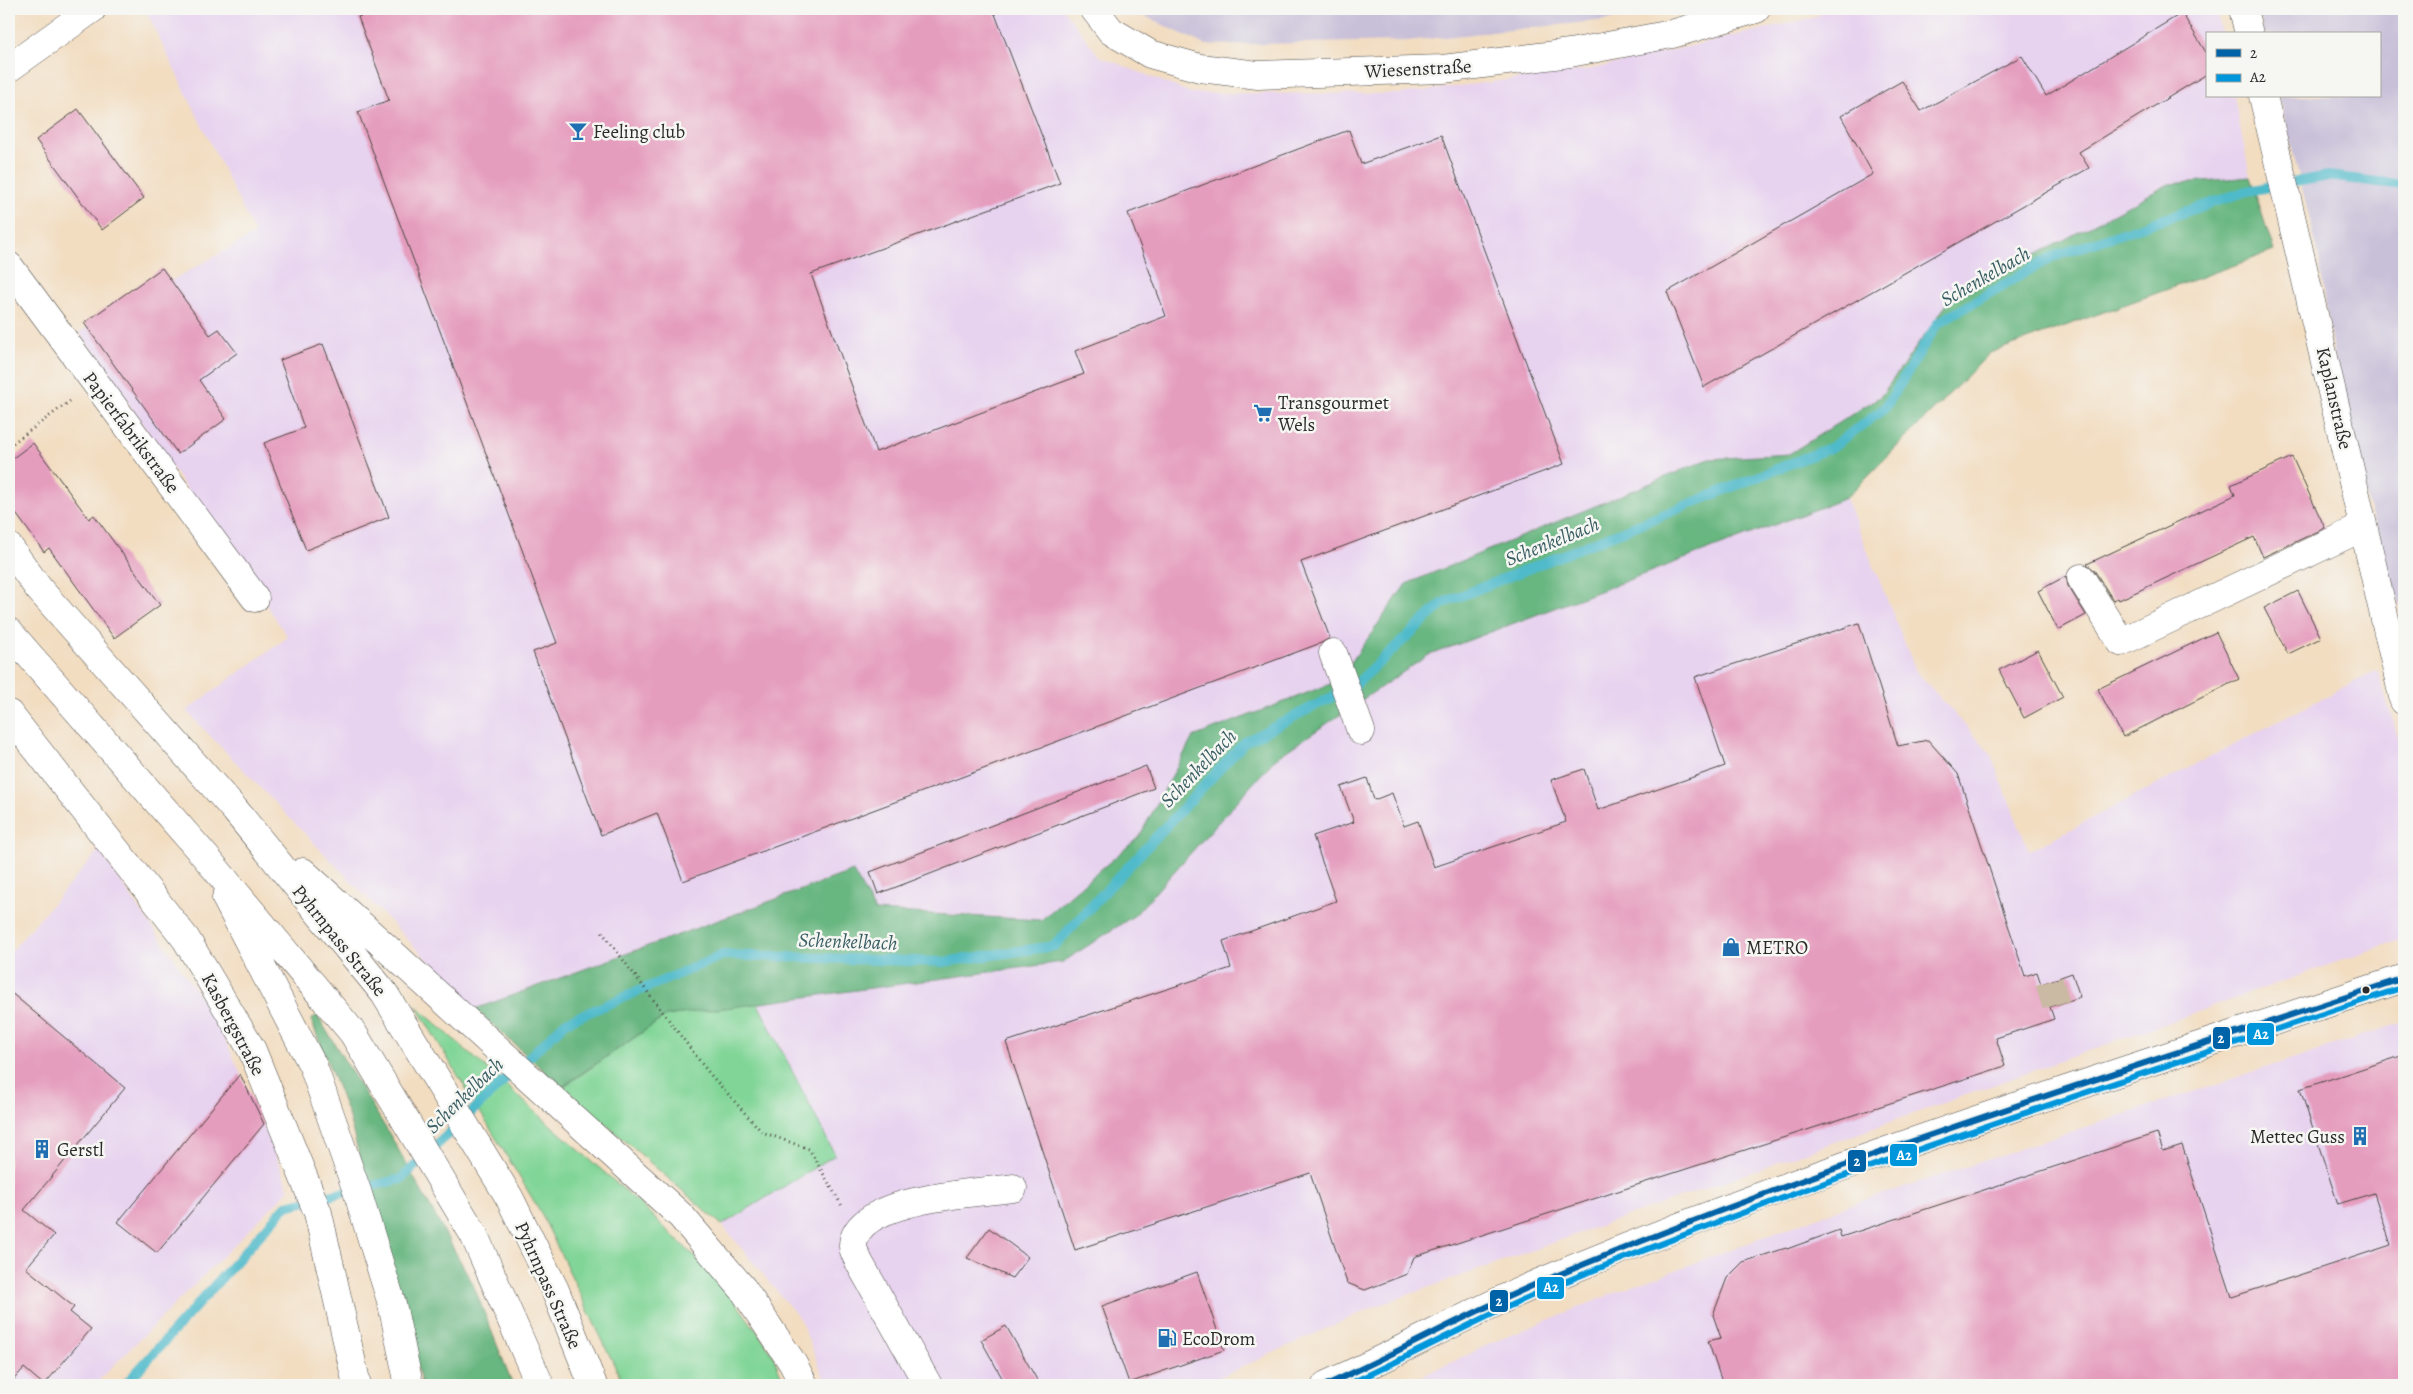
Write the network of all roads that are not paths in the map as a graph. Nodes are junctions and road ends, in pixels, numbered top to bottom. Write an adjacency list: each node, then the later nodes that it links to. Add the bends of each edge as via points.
1 (92, 9): 6 (main road)
2 (1094, 9): 3 (main road, Wiesenstraße, via 1111,31 1150,54 1200,68 1258,75 1443,69 1570,53 1672,34)
3 (1756, 9)
4 (2243, 9): 5 (main road)
5 (2249, 32)
6 (9, 68)
7 (2263, 98): 9 (main road, Kaplanstraße)
8 (9, 266): 12 (main road, Papierfabrikstraße)
9 (2363, 527): 11 (main road, via 2121,642); 15 (main road, Kaplanstraße)
10 (9, 547): 18 (main road, Pyhrnpass Straße, via 39,590)
11 (2081, 578)
12 (255, 598)
13 (9, 632): 19 (main road)
14 (1332, 653): 17 (main road)
15 (2404, 700)
16 (9, 714): 22 (main road, Kasbergstraße, via 186,939 252,1050 318,1213)
17 (1361, 731)
18 (235, 810): 25 (main road, Pyhrnpass Straße, via 384,993 508,1197 555,1290); 26 (main road, via 681,1216 743,1289)
19 (204, 854): 23 (main road, via 312,1066 357,1191 392,1304); 24 (main road, via 353,1033 474,1234)
20 (2404, 978): 28 (main road, via 1776,1190 1543,1281)
21 (1013, 1188): 27 (main road, via 918,1201 870,1218 857,1231 852,1245 859,1262)
22 (357, 1385)
23 (409, 1385)
24 (540, 1385)
25 (593, 1385)
26 (804, 1385)
27 (928, 1385)
28 (1326, 1385)

